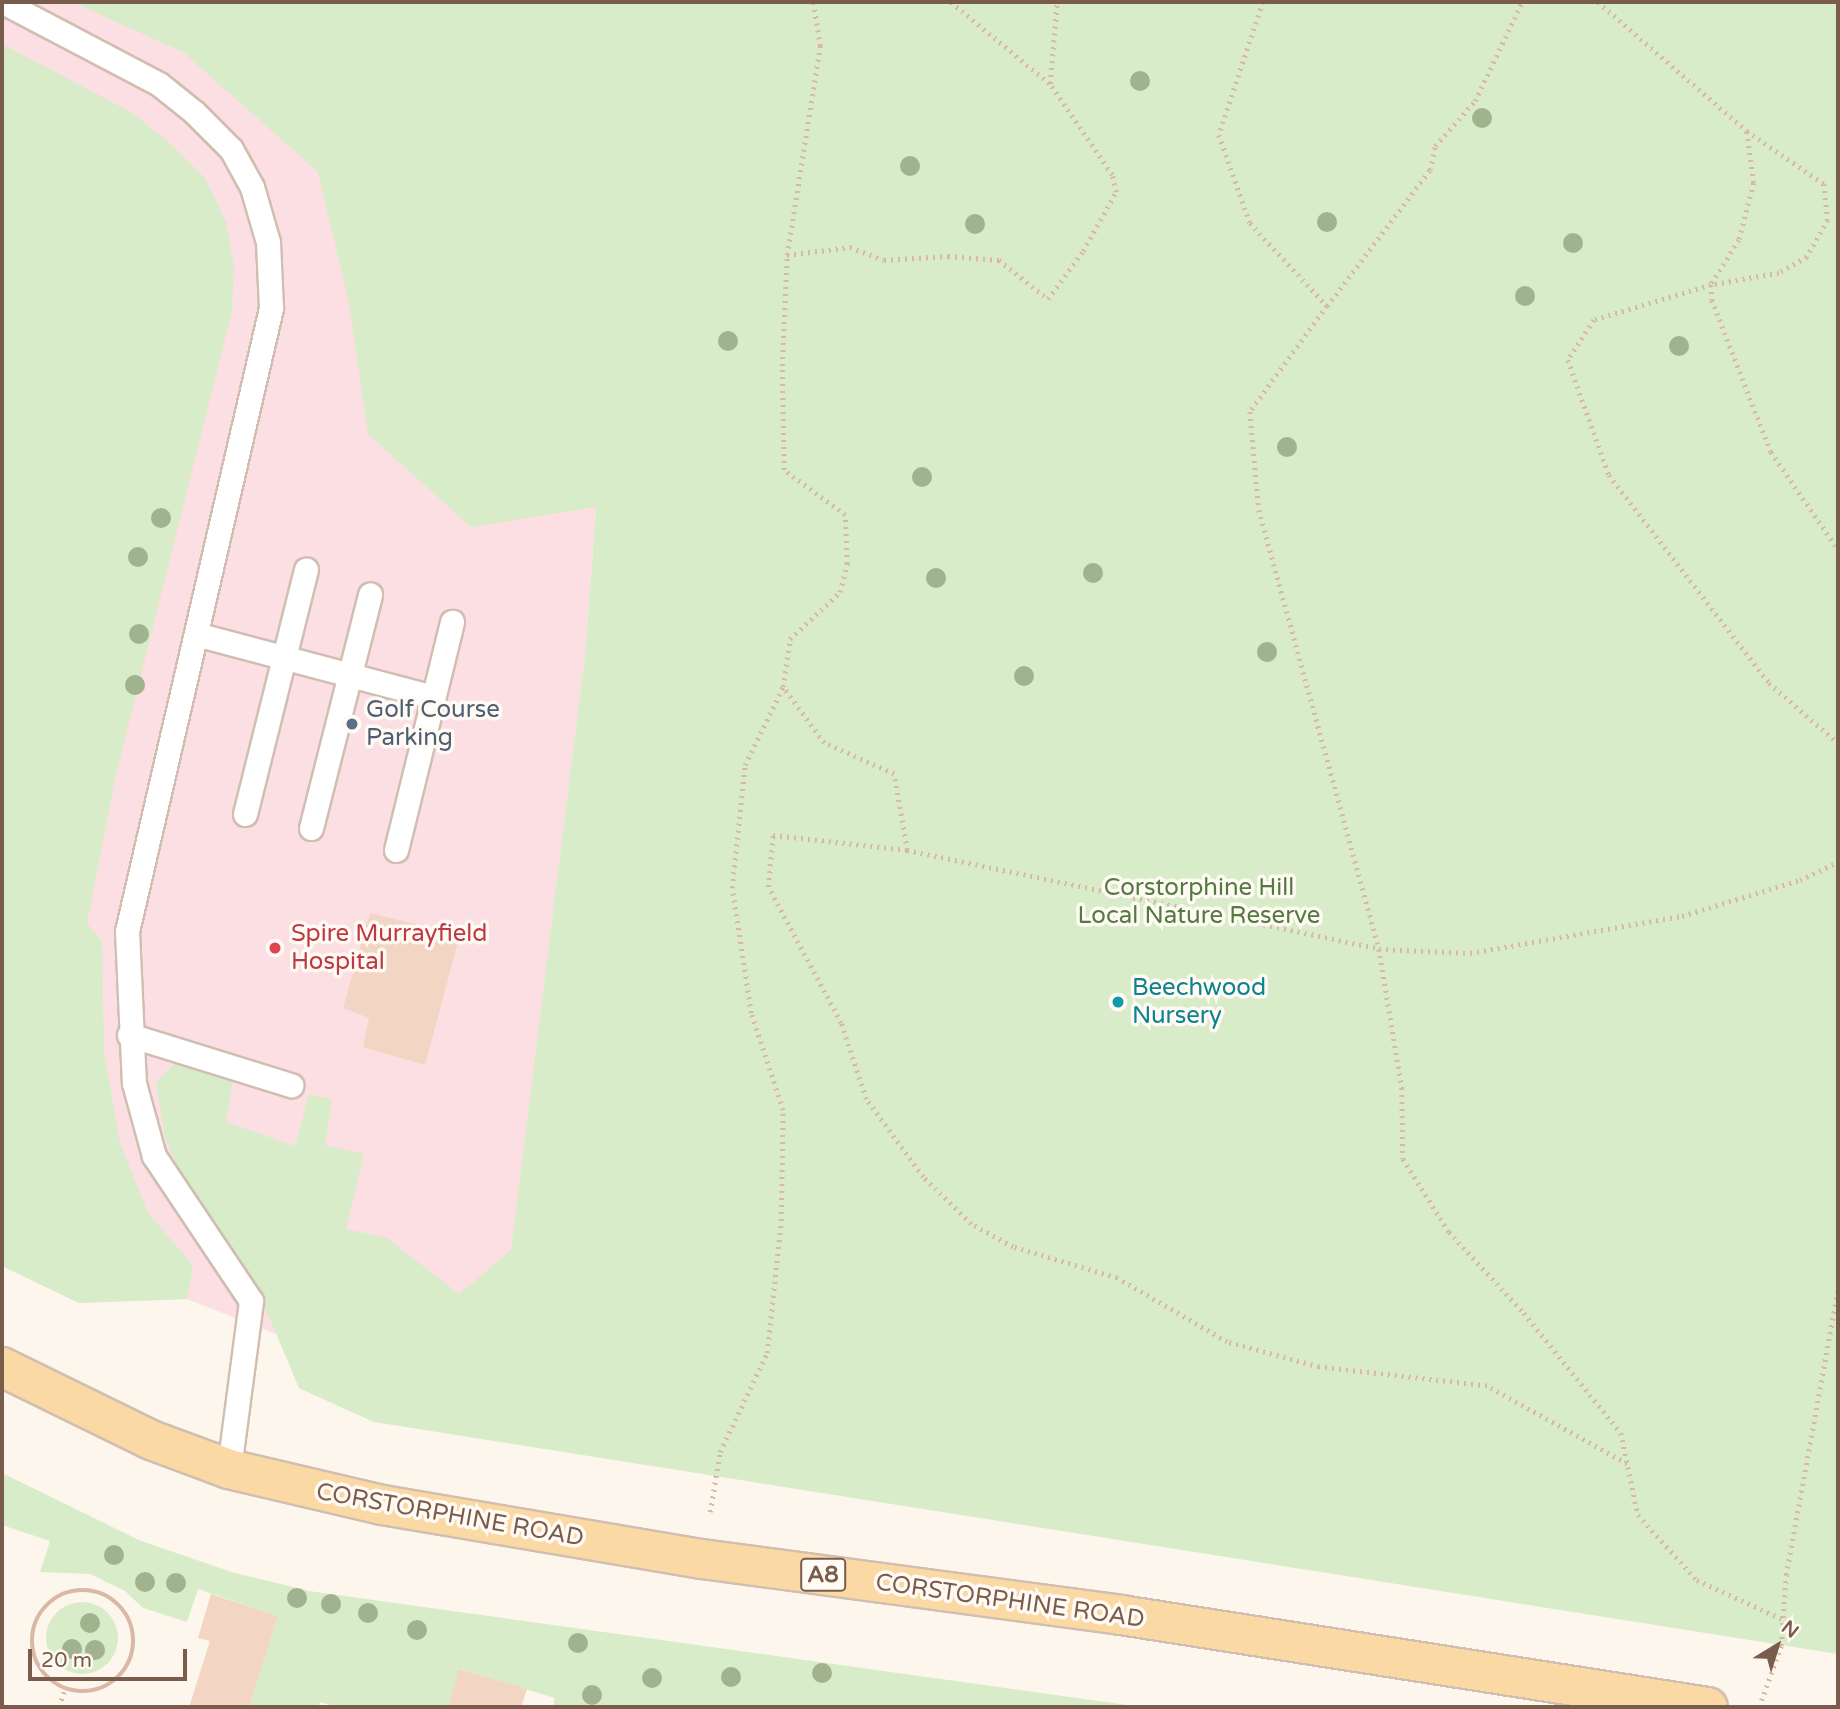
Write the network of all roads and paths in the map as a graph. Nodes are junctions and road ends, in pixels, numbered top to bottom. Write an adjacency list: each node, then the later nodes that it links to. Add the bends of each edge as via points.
1 (3, 2): 17 (lane, via 159,85 185,105 231,149 259,209 268,242 271,308)
2 (813, 2): 10 (path, via 820,46)
3 (950, 2): 8 (path)
4 (1057, 2): 8 (path)
5 (1263, 2): 12 (path, via 1219,135 1250,223)
6 (1522, 2): 12 (path, via 1475,101 1435,146 1430,170)
7 (1598, 2): 9 (path)
8 (1050, 84): 10 (path, via 1112,175 1116,192 1048,299 999,260 948,256 884,260 850,247)
9 (1747, 131): 11 (path, via 1754,183 1738,240); 11 (path, via 1824,184 1828,220 1807,257 1779,273)
10 (787, 255): 20 (path, via 784,470 845,514 846,564 839,592 790,639)
11 (1712, 285): 13 (path, via 1712,300 1770,452); 22 (path, via 1594,320 1568,360 1609,475 1769,682)
12 (1327, 306): 28 (path, via 1250,412 1259,510)
13 (1838, 549)
14 (306, 570): 18 (lane)
15 (370, 594): 19 (lane)
16 (452, 622): 21 (lane)
17 (196, 634): 18 (lane); 29 (lane, via 127,931)
18 (286, 658): 19 (lane); 23 (lane)
19 (349, 675): 21 (lane); 24 (lane)
20 (783, 687): 26 (path, via 824,743 894,774); 35 (path, via 745,765 732,888 751,1013 783,1110 779,1234 767,1353 720,1452)
21 (432, 697): 25 (lane)
22 (1838, 743)
23 (245, 814)
24 (311, 828)
25 (396, 850)
26 (907, 850): 28 (path); 33 (path, via 773,835 768,887 841,1023 866,1099 923,1178 971,1224 1013,1247 1117,1278 1227,1342 1319,1367 1487,1386)
27 (1838, 862): 28 (path, via 1800,880 1682,916 1470,953)
28 (1380, 949): 33 (path, via 1402,1088 1403,1159 1449,1232 1524,1313 1621,1433)
29 (129, 1035): 30 (lane); 34 (lane, via 134,1083 154,1156 251,1301)
30 (290, 1085)
31 (1838, 1288): 36 (path)
32 (2, 1367): 34 (main road, CORSTORPHINE ROAD / A8, via 151,1440)
33 (1628, 1464): 36 (path, via 1638,1515 1696,1580)
34 (229, 1469): 35 (main road, CORSTORPHINE ROAD / A8, via 382,1505)
35 (702, 1559): 39 (main road, CORSTORPHINE ROAD / A8, via 1121,1615)
36 (1782, 1619): 40 (path, via 1782,1646)
37 (65, 1689): 37 (path, via 93,1691 107,1686 128,1666 134,1645 131,1624 125,1611 102,1592 73,1590 59,1595 47,1604 33,1629 31,1644 38,1665); 38 (path)
38 (59, 1707)
39 (1708, 1707)
40 (1759, 1707)

